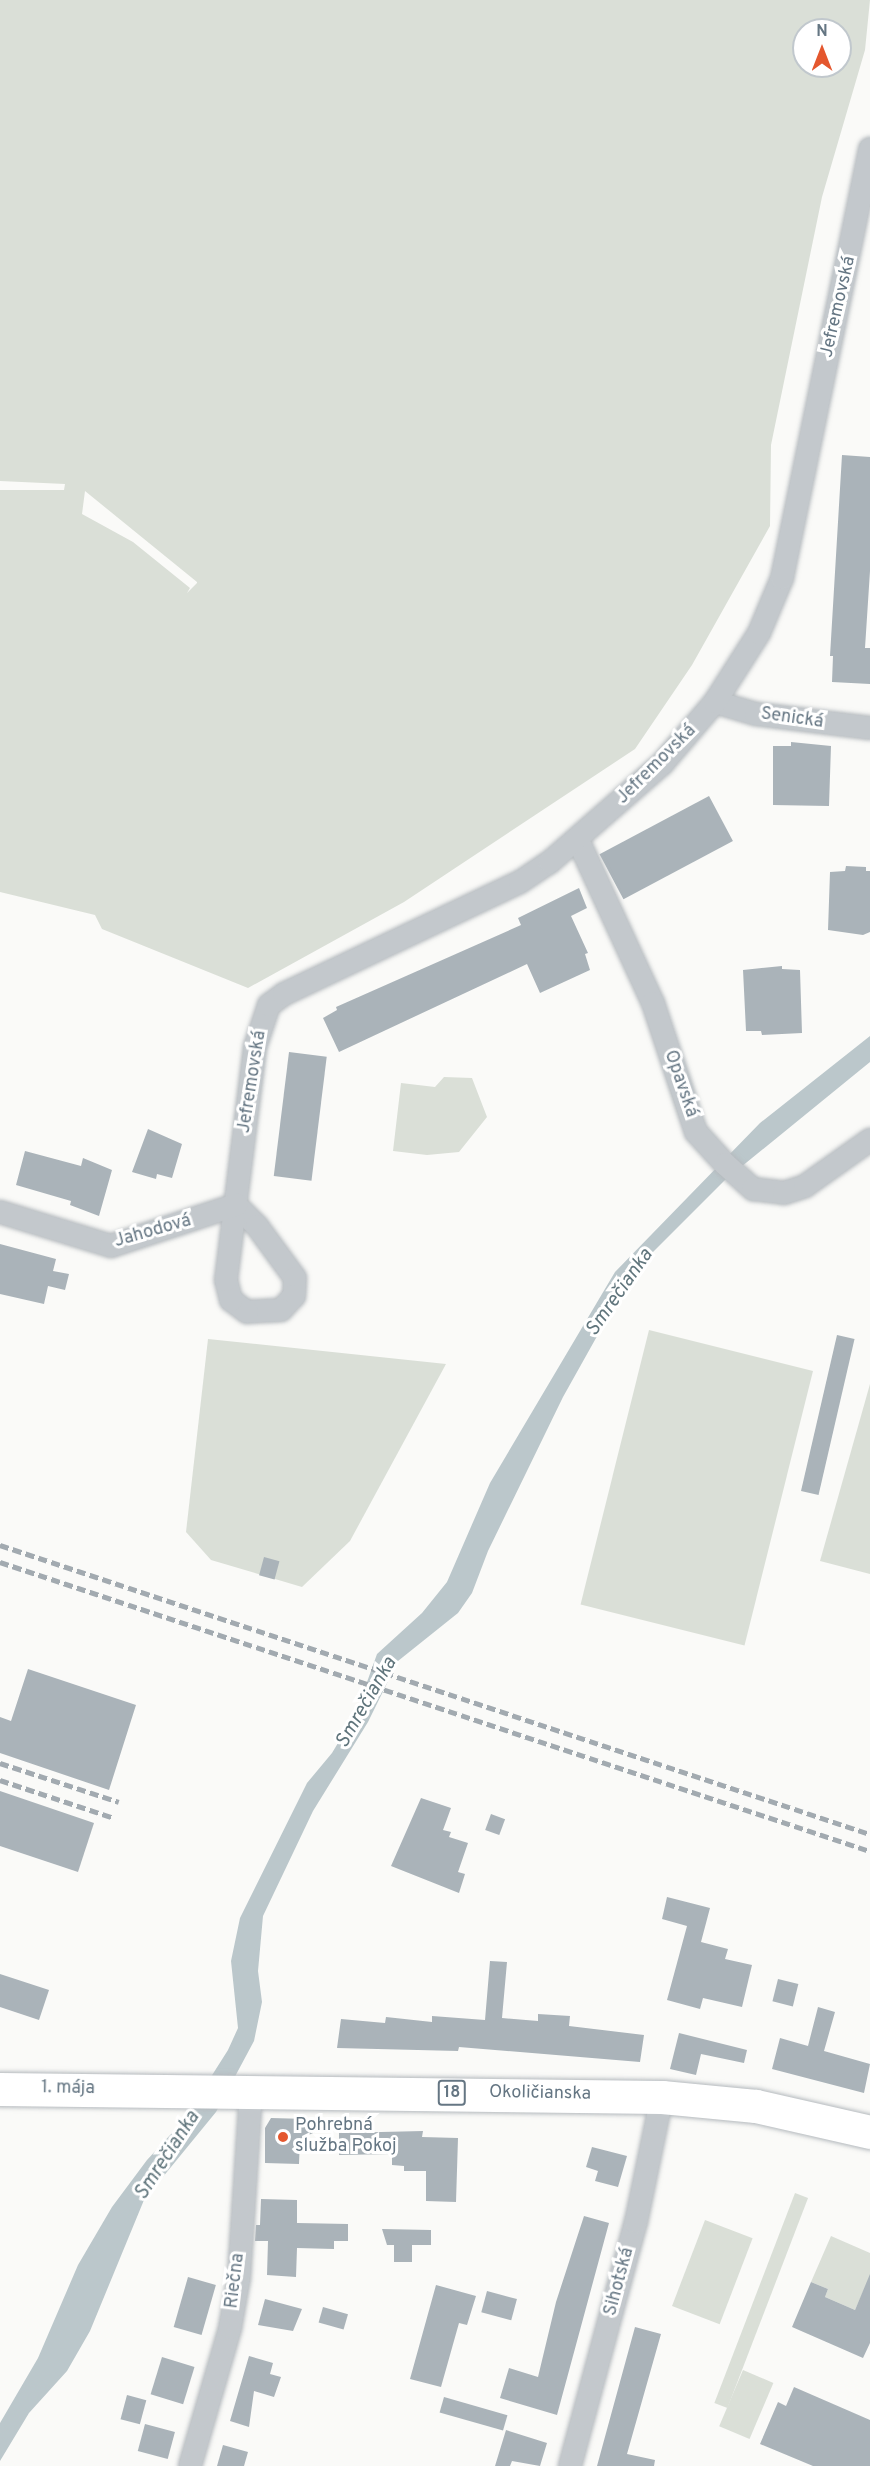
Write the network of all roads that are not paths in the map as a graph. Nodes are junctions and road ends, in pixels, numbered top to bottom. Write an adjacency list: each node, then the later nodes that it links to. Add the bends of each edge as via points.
1 (870, 149): 2 (street, Jefremovská, via 782,578 759,633)
2 (715, 702): 3 (street, Senická, via 756,714); 4 (street, Jefremovská, via 662,764)
3 (870, 728)
4 (578, 840): 5 (street, Opavská, via 653,1003 696,1132 753,1189 784,1193 805,1186); 6 (street, Jefremovská, via 520,882 284,994 269,1005 255,1047)
5 (870, 1140)
6 (236, 1205): 7 (street, Jahodová, via 111,1246)
7 (0, 1212)
8 (0, 2089): 9 (main road, 1. mája / 18)
9 (135, 2091): 10 (main road, Okoličianska / 18)
10 (247, 2092): 11 (main road, Okoličianska / 18); 13 (street, Riečna, via 239,2277 230,2328)
11 (662, 2097): 12 (main road, Okoličianska / 18, via 756,2106); 14 (street, Sihotská, via 636,2222)
12 (870, 2132)
13 (190, 2466)
14 (570, 2466)

